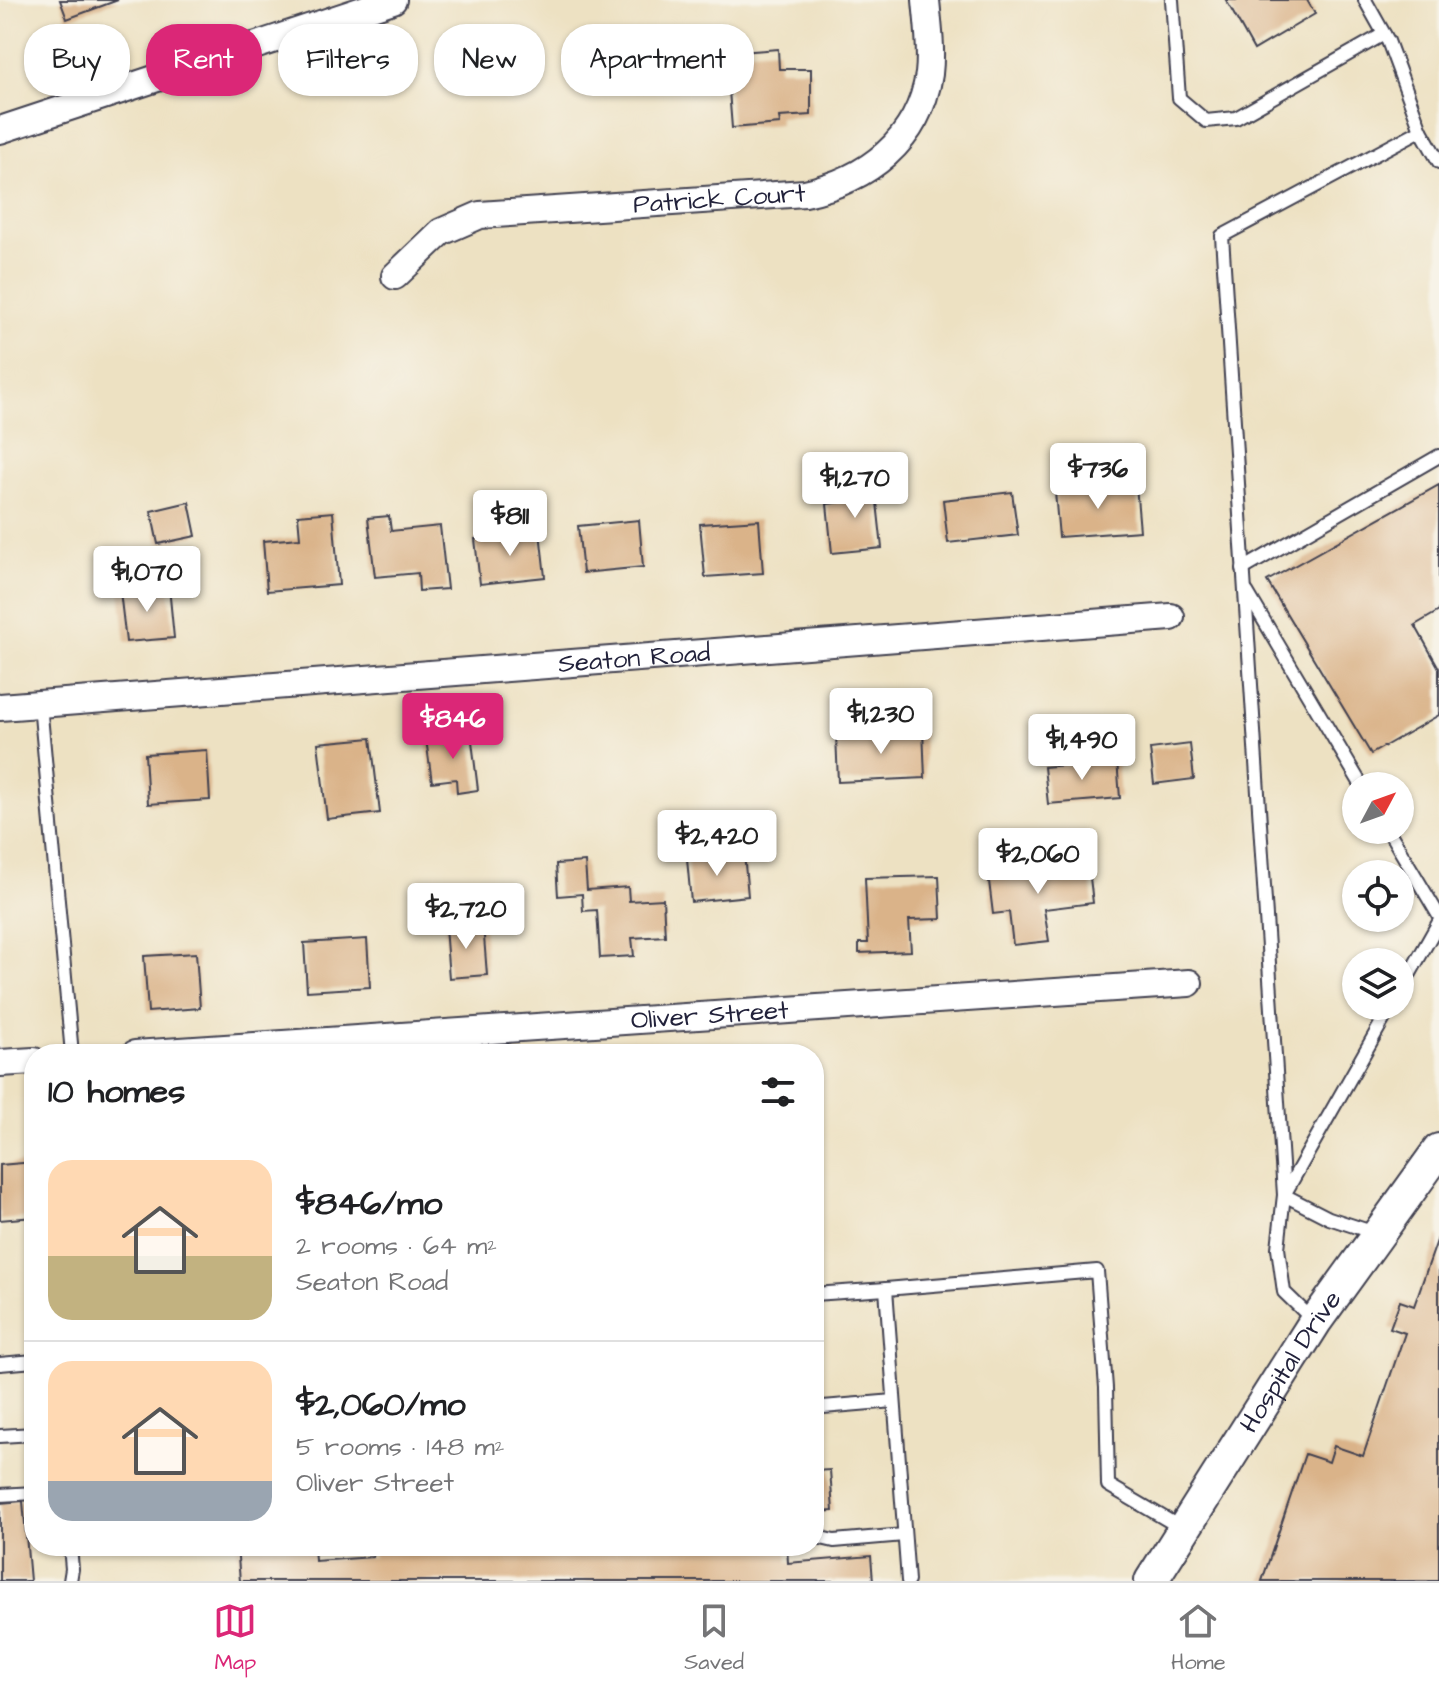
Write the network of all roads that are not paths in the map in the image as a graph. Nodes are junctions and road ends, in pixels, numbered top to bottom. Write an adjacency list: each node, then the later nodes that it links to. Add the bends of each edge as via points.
1 (393, 0): 6 (street)
2 (926, 0): 9 (street, Patrick Court, via 929,75 922,101 895,145 855,178 805,193 480,215 441,232)
3 (1172, 0): 5 (lane, via 1179,98 1206,121 1236,118)
4 (1365, 0): 5 (lane)
5 (1384, 34): 7 (lane)
6 (0, 130)
7 (1421, 130): 8 (lane); 11 (lane, via 1222,236)
8 (1439, 162)
9 (395, 276)
10 (1439, 456): 11 (lane)
11 (1243, 569): 12 (lane)
12 (1245, 589): 16 (lane); 27 (lane)
13 (1171, 617): 14 (street, Seaton Road)
14 (40, 704): 15 (street, Seaton Road); 22 (lane)
15 (0, 707)
16 (1354, 772)
17 (1396, 844): 18 (lane)
18 (1439, 919): 19 (lane)
19 (1414, 965)
20 (1189, 983): 23 (street, Oliver Street)
21 (1383, 1020): 27 (lane)
22 (71, 1044)
23 (283, 1044)
24 (24, 1062): 25 (street)
25 (0, 1063)
26 (1439, 1150): 28 (street, Hospital Drive)
27 (1284, 1195): 28 (lane); 31 (lane, via 1278,1248 1284,1292)
28 (1378, 1234): 31 (street, Hospital Drive)
29 (886, 1289): 30 (lane); 34 (lane); 40 (lane, via 1097,1271 1108,1485)
30 (824, 1293)
31 (1315, 1322): 40 (street, Hospital Drive)
32 (24, 1362): 33 (lane)
33 (0, 1364)
34 (894, 1401): 35 (lane); 41 (lane)
35 (824, 1407)
36 (24, 1435): 37 (lane)
37 (0, 1436)
38 (24, 1494): 39 (lane)
39 (0, 1495)
40 (1183, 1529): 46 (street, Hospital Drive)
41 (904, 1535): 42 (lane); 45 (lane)
42 (824, 1539)
43 (71, 1556): 44 (lane)
44 (70, 1581)
45 (908, 1581)
46 (1151, 1581)

